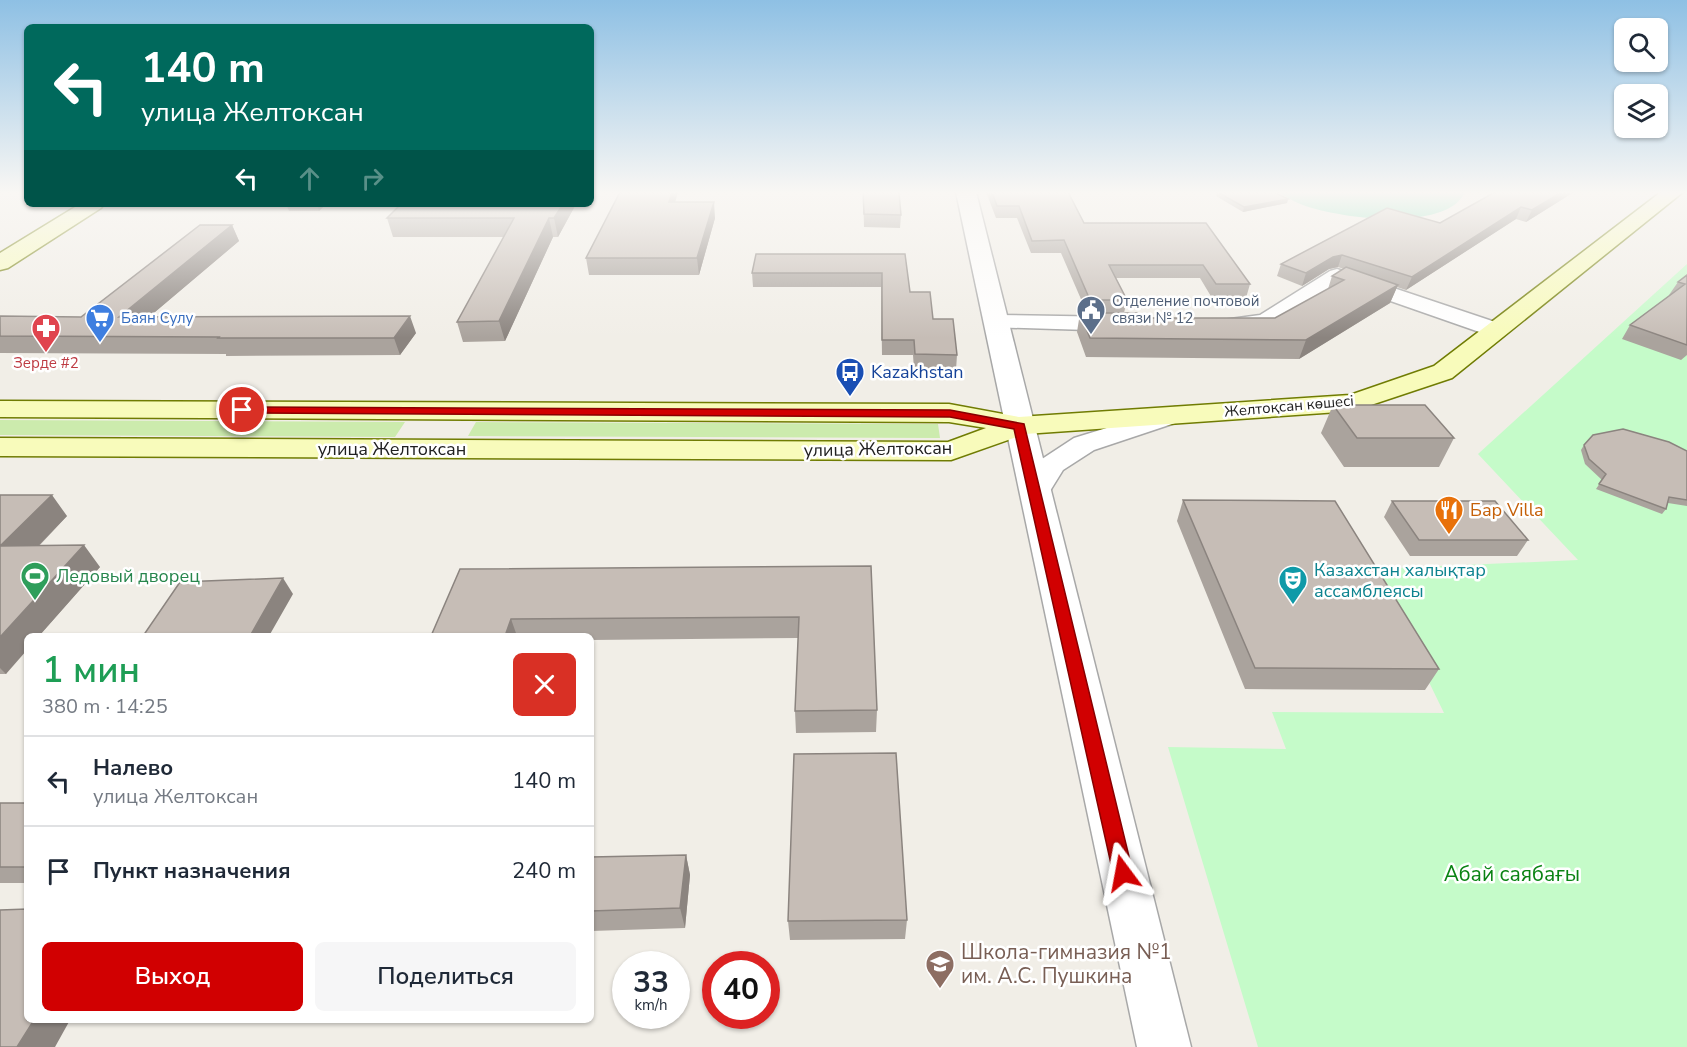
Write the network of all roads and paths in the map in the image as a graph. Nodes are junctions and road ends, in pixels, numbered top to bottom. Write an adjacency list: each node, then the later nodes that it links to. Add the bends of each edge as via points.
1 (35, 241): 4 (main road)
2 (977, 241): 5 (street)
3 (1610, 241): 8 (main road, Желтоқсан көшесі)
4 (0, 263)
5 (996, 322): 6 (street); 12 (street)
6 (1139, 324)
7 (1210, 324): 8 (street, via 1255,324 1268,320 1337,275)
8 (1496, 330): 11 (main road, Желтоқсан көшесі, via 1443,372 1353,403)
9 (0, 410): 10 (main road, улица Желтоксан)
10 (443, 411): 12 (main road, улица Желтоксан, via 950,413); 14 (main road)
11 (1176, 415): 12 (main road, Желтоқсан көшесі); 15 (street, via 1084,444 1052,465)
12 (1019, 426): 14 (main road, улица Желтоксан, via 951,451); 15 (street)
13 (0, 447): 14 (main road, улица Желтоксан)
14 (421, 449)
15 (1035, 493): 16 (street)
16 (1164, 1047)

